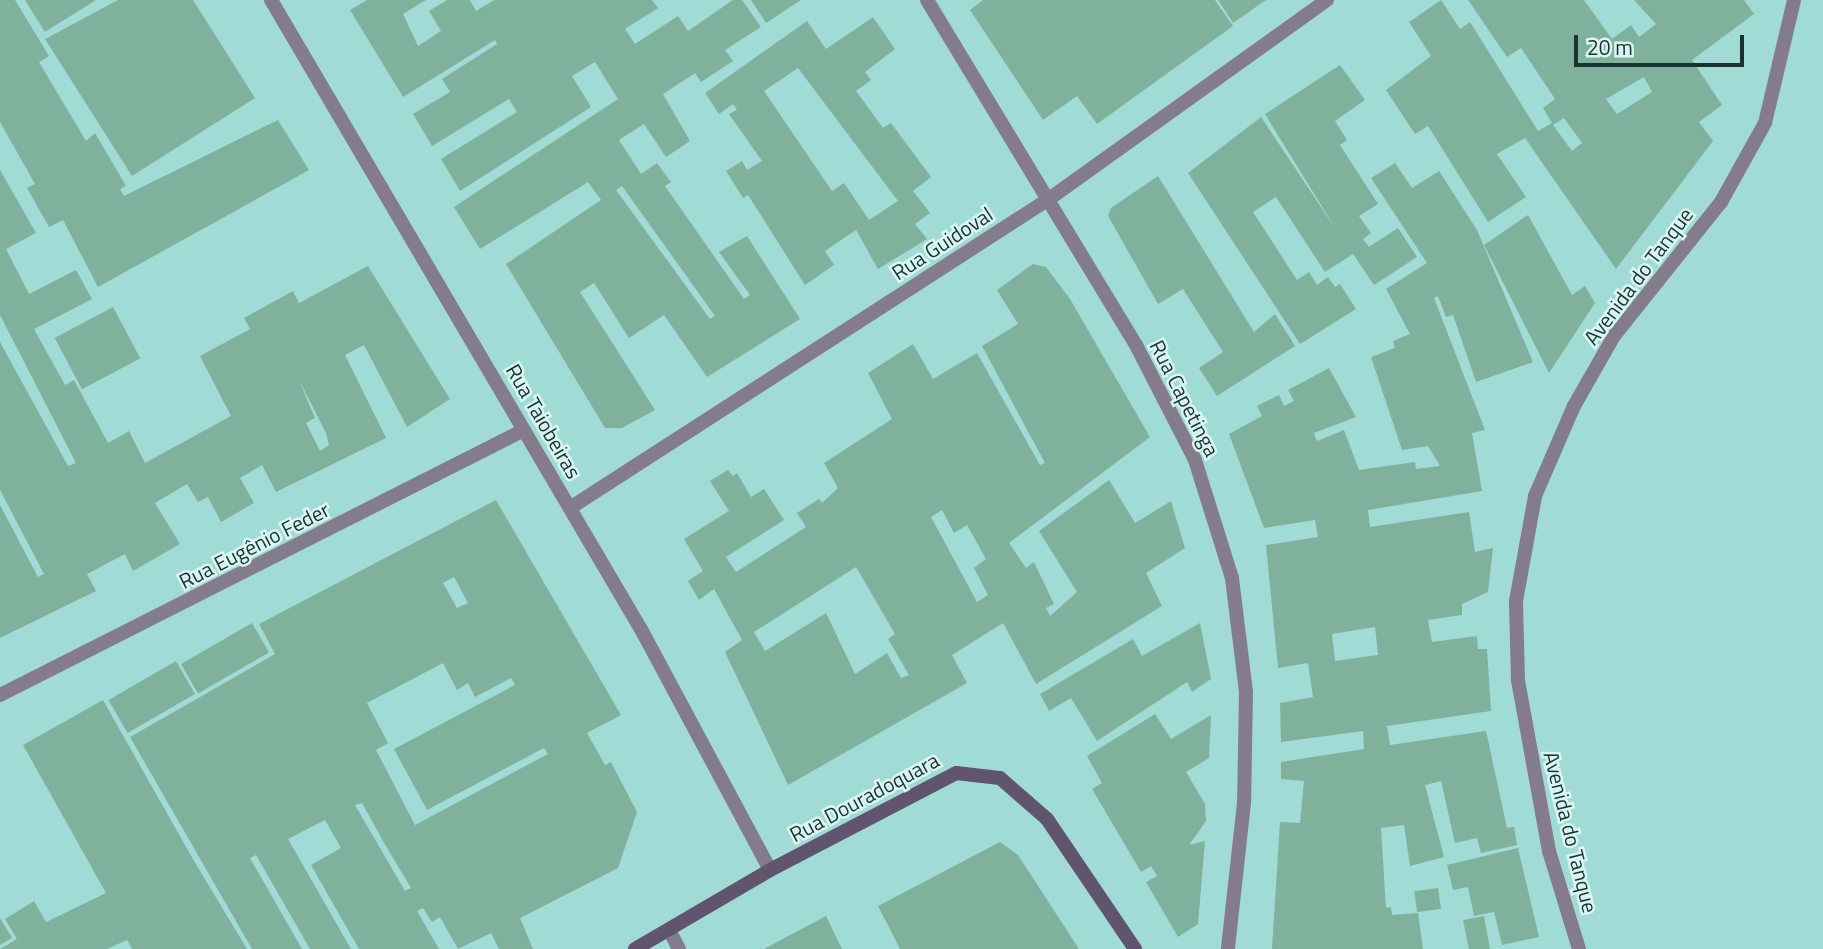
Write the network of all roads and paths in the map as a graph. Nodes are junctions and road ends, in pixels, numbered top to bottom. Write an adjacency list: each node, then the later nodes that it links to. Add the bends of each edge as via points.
1 (271, 0): 6 (street, Rua Taiobeiras)
2 (927, 0): 5 (street, Rua Capetinga)
3 (1327, 0): 5 (street, Rua Guidoval)
4 (1794, 0): 15 (street, Avenida do Tanque, via 1765,123 1721,202 1614,336 1574,406 1535,496 1516,601 1518,680 1549,851)
5 (1049, 199): 7 (street, Rua Guidoval); 14 (street, Rua Capetinga, via 1195,460 1232,578 1246,692 1244,803)
6 (524, 430): 7 (street, Rua Taiobeiras); 8 (street, Rua Eugênio Feder)
7 (570, 508): 9 (street, Rua Taiobeiras)
8 (0, 695)
9 (769, 870): 10 (main road, Rua Douradoquara); 13 (main road, Rua Douradoquara, via 956,772 1000,778 1047,819)
10 (669, 930): 11 (main road, Rua Douradoquara); 12 (street)
11 (635, 949)
12 (679, 949)
13 (1135, 949)
14 (1228, 949)
15 (1579, 949)

